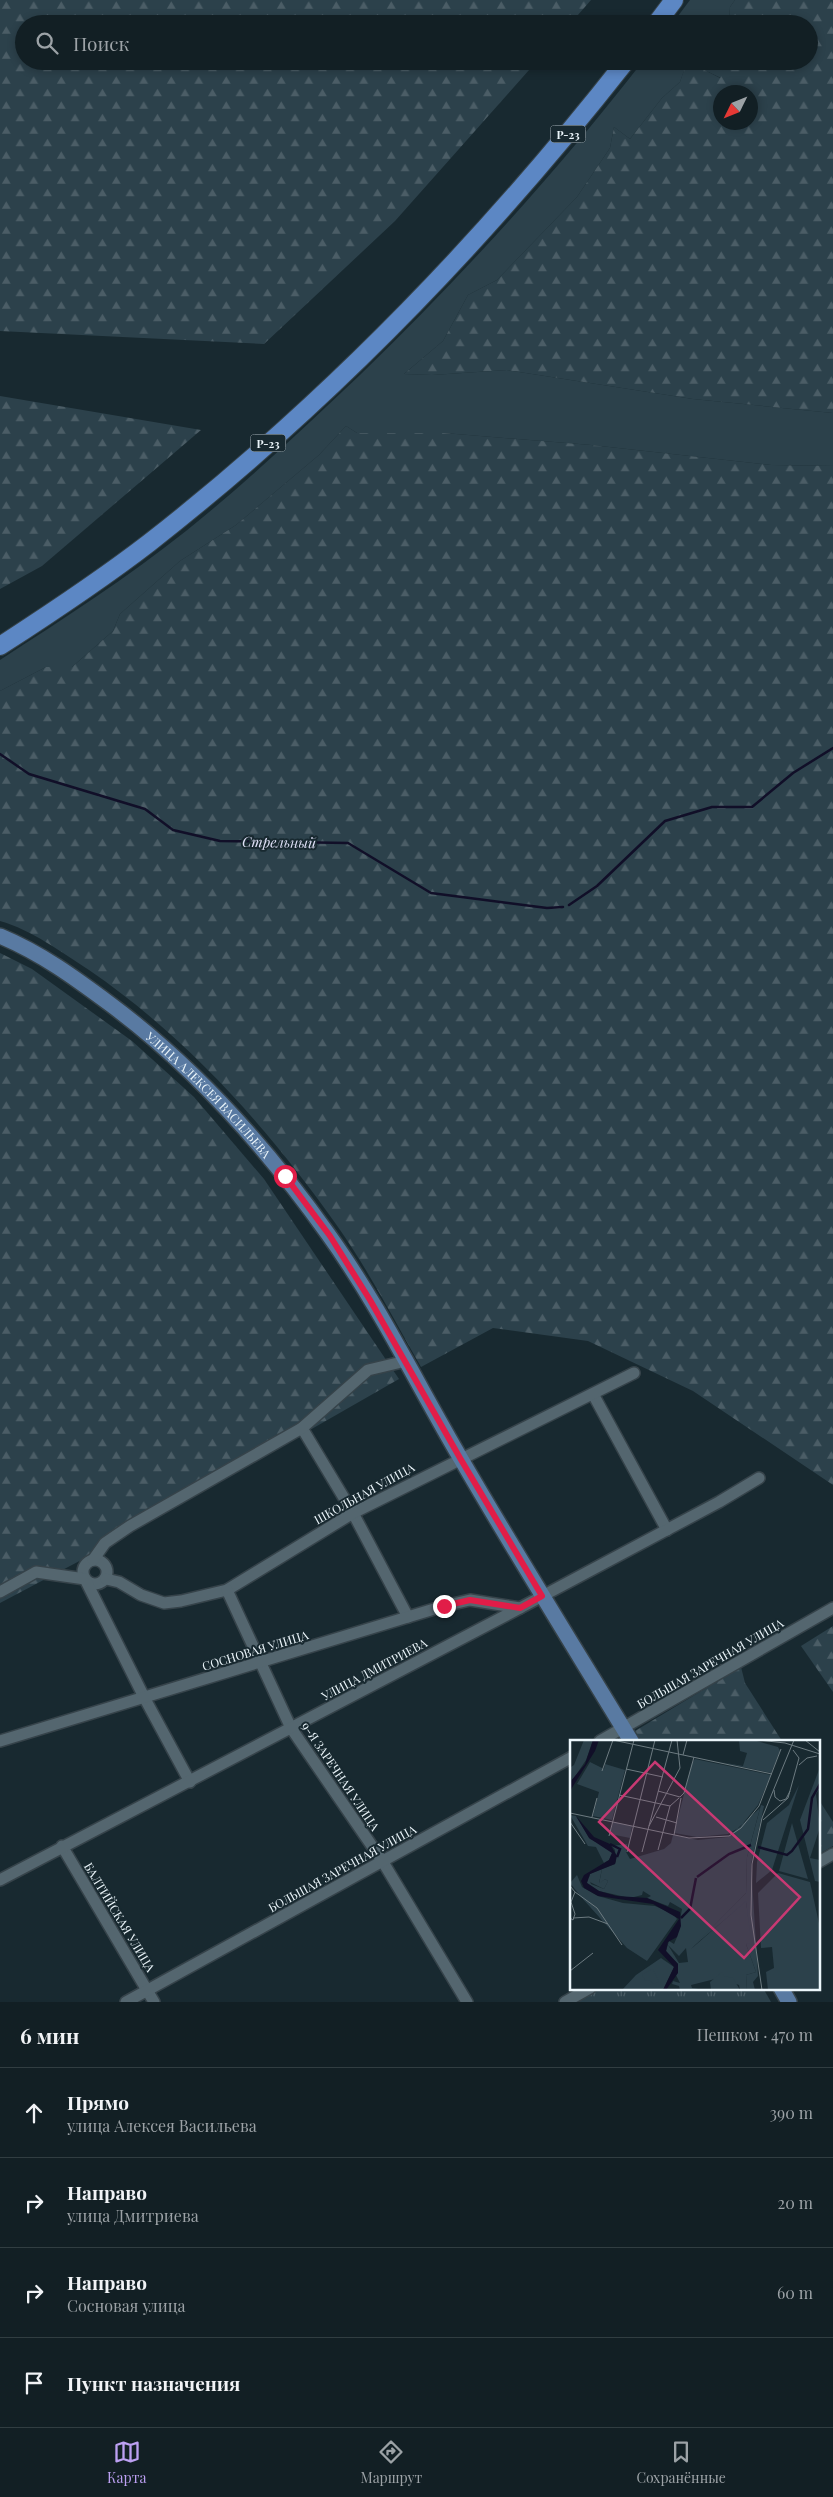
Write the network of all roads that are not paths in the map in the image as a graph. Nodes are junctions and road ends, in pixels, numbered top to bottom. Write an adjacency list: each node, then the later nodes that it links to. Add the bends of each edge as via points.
1 (674, 0): 2 (highway)
2 (663, 15)
3 (619, 70): 4 (highway, Р-23, via 571,130 474,240 318,397 147,544)
4 (0, 646)
5 (0, 936): 6 (main road, УЛИЦА АЛЕКСЕЯ ВАСИЛЬЕВА, via 40,955 131,1020 176,1057 213,1095 285,1176 330,1236)
6 (406, 1361): 9 (street, via 368,1370); 10 (main road, УЛИЦА АЛЕКСЕЯ ВАСИЛЬЕВА)
7 (634, 1373): 8 (street, ШКОЛЬНАЯ УЛИЦА)
8 (593, 1394): 10 (street, ШКОЛЬНАЯ УЛИЦА); 13 (street)
9 (302, 1428): 12 (street); 14 (street, via 130,1526 105,1543)
10 (460, 1458): 12 (street, ШКОЛЬНАЯ УЛИЦА); 19 (main road, УЛИЦА АЛЕКСЕЯ ВАСИЛЬЕВА)
11 (759, 1478): 13 (street, УЛИЦА ДМИТРИЕВА)
12 (352, 1513): 17 (street, ШКОЛЬНАЯ УЛИЦА); 22 (street)
13 (667, 1530): 19 (street, УЛИЦА ДМИТРИЕВА)
14 (93, 1560): 15 (street, via 104,1564 108,1571); 16 (street, via 84,1568)
15 (106, 1579): 16 (street); 17 (street, ШКОЛЬНАЯ УЛИЦА, via 164,1603)
16 (88, 1584): 18 (street, via 36,1572); 24 (street)
17 (227, 1590): 23 (street, 9-Я ЗАРЕЧНАЯ УЛИЦА)
18 (0, 1592)
19 (542, 1596): 20 (street, УЛИЦА ДМИТРИЕВА); 26 (main road, УЛИЦА АЛЕКСЕЯ ВАСИЛЬЕВА)
20 (520, 1608): 22 (street, СОСНОВАЯ УЛИЦА, via 470,1600); 25 (street, УЛИЦА ДМИТРИЕВА)
21 (833, 1608): 26 (street, БОЛЬШАЯ ЗАРЕЧНАЯ УЛИЦА)
22 (408, 1617): 23 (street, СОСНОВАЯ УЛИЦА)
23 (262, 1663): 24 (street, СОСНОВАЯ УЛИЦА); 25 (street, 9-Я ЗАРЕЧНАЯ УЛИЦА)
24 (144, 1698): 28 (street, СОСНОВАЯ УЛИЦА); 30 (street)
25 (291, 1728): 30 (street, УЛИЦА ДМИТРИЕВА); 34 (street, 9-Я ЗАРЕЧНАЯ УЛИЦА)
26 (627, 1734): 27 (street, БОЛЬШАЯ ЗАРЕЧНАЯ УЛИЦА)
27 (604, 1740)
28 (0, 1742)
29 (570, 1758): 34 (street, БОЛЬШАЯ ЗАРЕЧНАЯ УЛИЦА)
30 (190, 1782): 31 (street, УЛИЦА ДМИТРИЕВА)
31 (62, 1846): 35 (street, УЛИЦА ДМИТРИЕВА); 36 (street, БАЛТИЙСКАЯ УЛИЦА)
32 (833, 1854): 33 (street)
33 (820, 1861)
34 (383, 1862): 36 (street, БОЛЬШАЯ ЗАРЕЧНАЯ УЛИЦА); 41 (street, 9-Я ЗАРЕЧНАЯ УЛИЦА)
35 (0, 1880)
36 (147, 1990): 39 (street, БОЛЬШАЯ ЗАРЕЧНАЯ УЛИЦА); 40 (street, БАЛТИЙСКАЯ УЛИЦА)
37 (586, 1990): 42 (street)
38 (782, 1990): 43 (main road)
39 (126, 2002)
40 (154, 2002)
41 (467, 2002)
42 (565, 2002)
43 (789, 2002)

